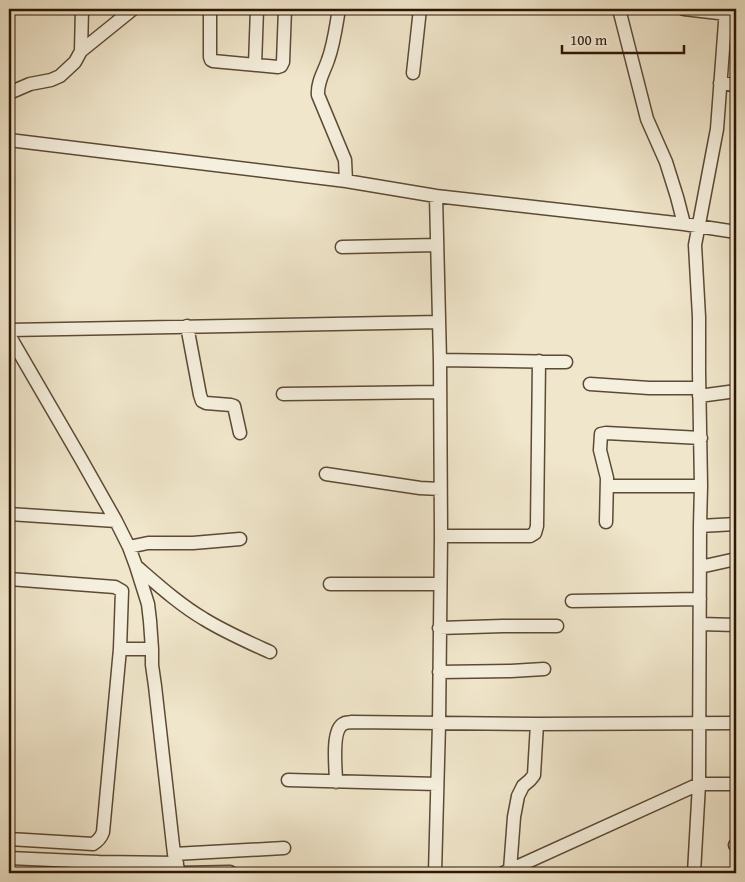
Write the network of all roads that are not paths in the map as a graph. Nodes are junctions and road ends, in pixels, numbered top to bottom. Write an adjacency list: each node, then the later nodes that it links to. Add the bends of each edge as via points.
1 (82, 9): 11 (street)
2 (133, 9): 11 (street)
3 (210, 9): 12 (street, via 211,60)
4 (257, 9): 12 (street)
5 (285, 9): 12 (street, via 281,66)
6 (339, 9): 18 (street, via 328,60 317,88 345,160)
7 (420, 9): 13 (street)
8 (619, 9): 20 (street, via 647,119 666,162)
9 (684, 9): 10 (street)
10 (729, 13): 14 (street)
11 (81, 51): 16 (street, via 60,76)
12 (255, 65)
13 (413, 73)
14 (720, 83): 15 (street); 21 (street, via 717,129)
15 (736, 85)
16 (9, 93)
17 (9, 140): 18 (street)
18 (346, 182): 19 (street)
19 (436, 196): 20 (street); 23 (street)
20 (684, 224): 21 (street)
21 (698, 226): 22 (street); 35 (street, via 695,253)
22 (736, 232)
23 (437, 245): 24 (street); 25 (street)
24 (342, 247)
25 (439, 322): 26 (street); 29 (street)
26 (187, 326): 27 (street); 37 (street, via 202,401 234,406)
27 (9, 330)
28 (9, 335): 44 (street)
29 (440, 360): 30 (street); 34 (street)
30 (539, 361): 31 (street); 48 (street, via 535,533 530,536)
31 (566, 362)
32 (590, 384): 35 (street)
33 (736, 391): 35 (street)
34 (439, 392): 36 (street); 42 (street)
35 (699, 392): 38 (street)
36 (283, 394)
37 (240, 433)
38 (701, 438): 40 (street, via 601,434 600,450); 41 (street)
39 (326, 474): 42 (street)
40 (607, 486): 41 (street); 45 (street)
41 (701, 486): 47 (street)
42 (440, 489): 48 (street)
43 (9, 514): 44 (street)
44 (116, 521): 50 (street)
45 (606, 522)
46 (736, 524): 47 (street)
47 (700, 526): 53 (street)
48 (441, 536): 56 (street)
49 (240, 539): 50 (street, via 148,543)
50 (128, 547): 52 (street)
51 (736, 559): 53 (street)
52 (136, 566): 64 (street, via 148,604); 65 (street, via 203,619)
53 (700, 567): 57 (street)
54 (9, 579): 63 (street, via 115,586 122,591)
55 (330, 584): 56 (street)
56 (440, 584): 62 (street)
57 (700, 599): 58 (street); 59 (street)
58 (572, 601)
59 (700, 624): 60 (street); 68 (street)
60 (736, 625)
61 (557, 626): 62 (street)
62 (439, 628): 67 (street)
63 (120, 649): 64 (street); 77 (street, via 101,837 93,844)
64 (152, 649): 80 (street)
65 (270, 652)
66 (544, 669): 67 (street)
67 (439, 672): 70 (street)
68 (700, 723): 69 (street); 71 (street); 75 (street)
69 (736, 723)
70 (439, 724): 71 (street); 73 (street, via 343,724 336,738); 74 (street)
71 (537, 724): 82 (street, via 534,775 518,796)
72 (288, 780): 73 (street)
73 (336, 782): 74 (street)
74 (437, 784): 83 (street)
75 (699, 784): 76 (street); 82 (street); 84 (street)
76 (736, 784)
77 (9, 839)
78 (284, 848): 80 (street)
79 (9, 858): 80 (street)
80 (177, 866): 81 (street)
81 (230, 872)
82 (506, 872)
83 (435, 873)
84 (694, 873)

